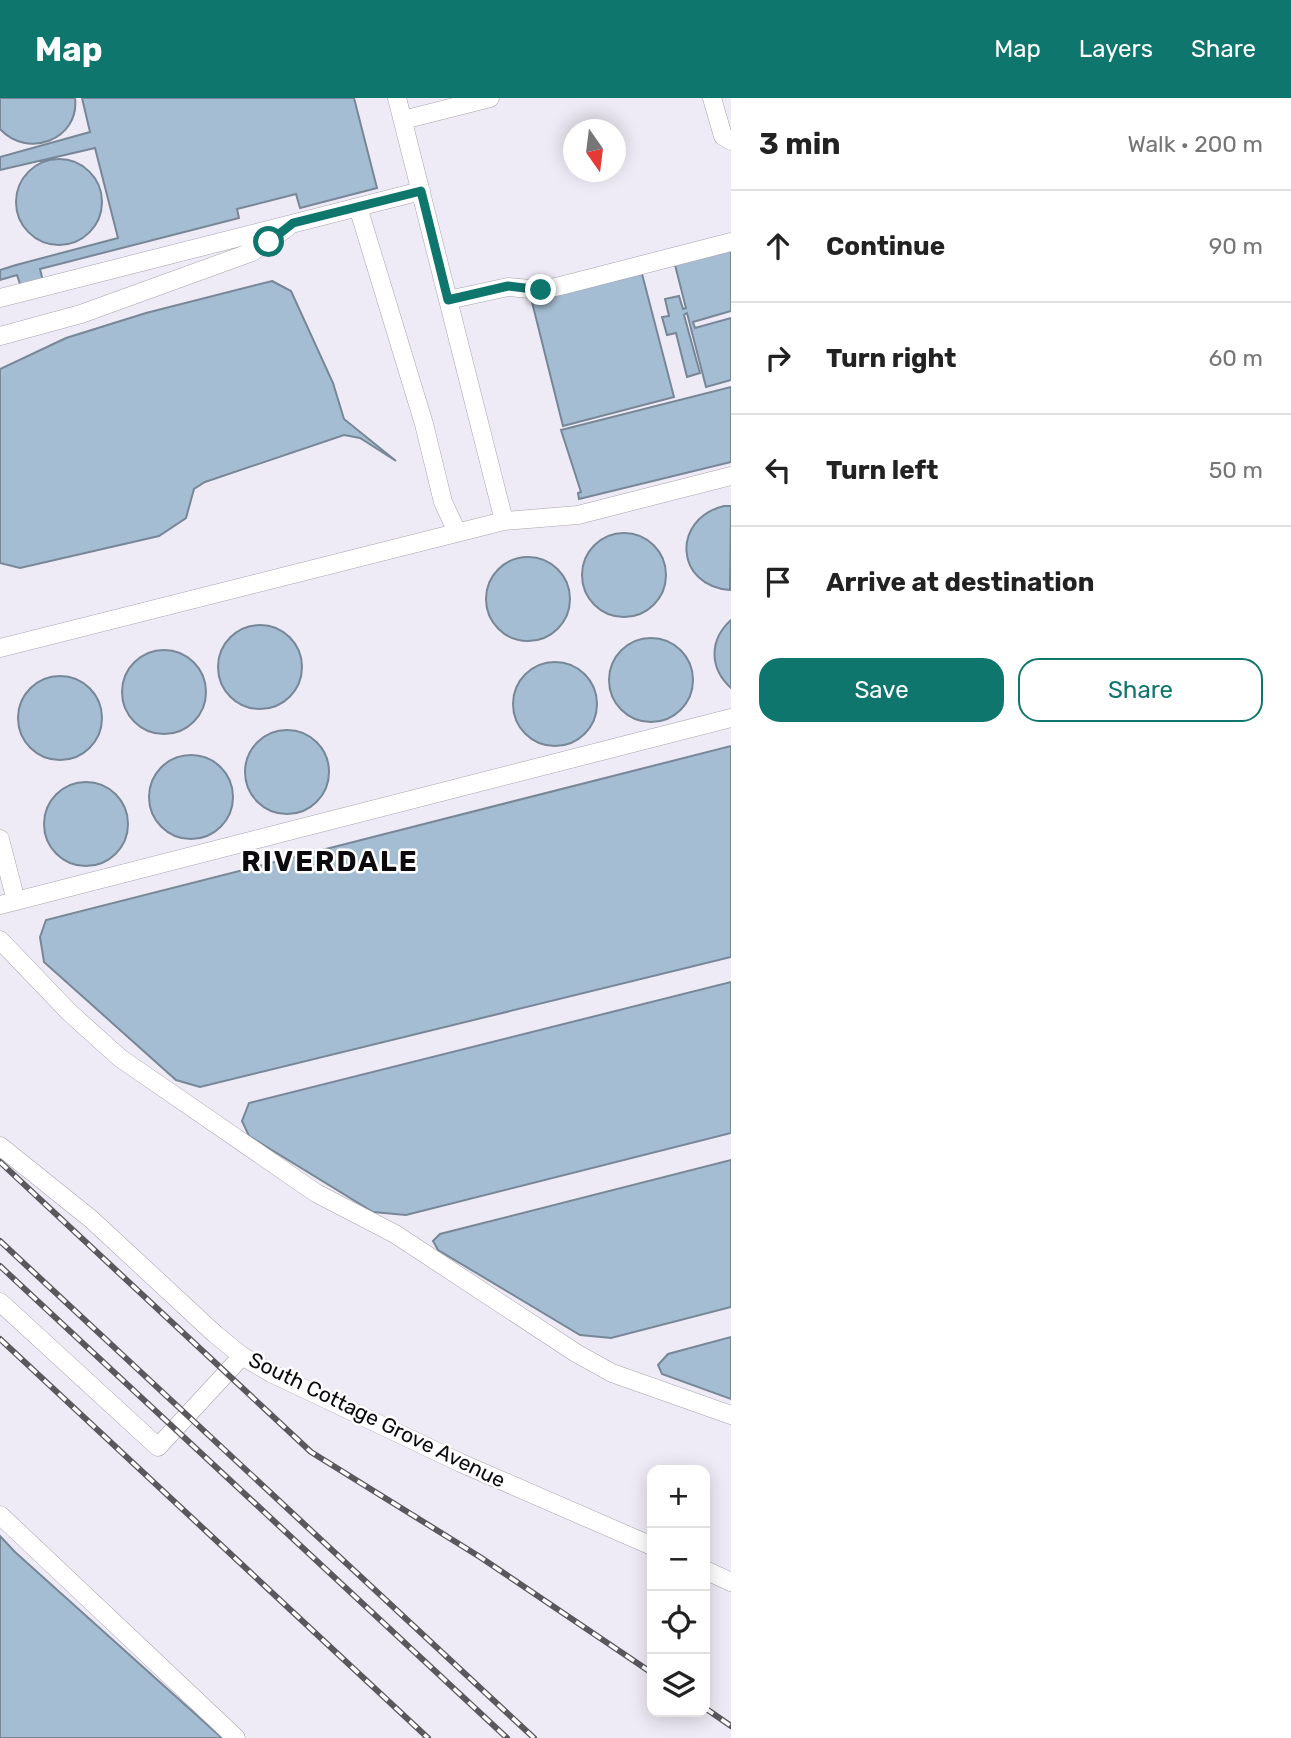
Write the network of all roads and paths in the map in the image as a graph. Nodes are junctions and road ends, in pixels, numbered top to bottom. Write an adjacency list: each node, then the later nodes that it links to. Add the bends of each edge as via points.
1 (397, 98): 4 (street)
2 (490, 98): 4 (street)
3 (712, 98): 5 (street, via 719,128)
4 (403, 120): 6 (street)
5 (731, 141)
6 (421, 191): 7 (street); 11 (street)
7 (358, 207): 8 (street); 15 (street, via 443,502)
8 (293, 223): 10 (street); 12 (street, via 252,251 81,314)
9 (731, 242): 11 (street, via 561,286 526,290 508,286)
10 (0, 298)
11 (448, 300): 14 (street)
12 (0, 336)
13 (731, 476): 14 (street, via 578,515)
14 (504, 520): 15 (street)
15 (457, 532): 16 (street)
16 (0, 648)
17 (731, 718): 19 (street)
18 (0, 839): 19 (street)
19 (8, 903)
20 (0, 940): 24 (street, via 120,1058 317,1193 395,1234 601,1367)
21 (0, 1146): 23 (street, South Cottage Grove Avenue, via 91,1219)
22 (0, 1302): 23 (street, via 158,1447)
23 (242, 1356): 26 (street, South Cottage Grove Avenue, via 461,1463)
24 (731, 1415)
25 (0, 1515): 29 (street)
26 (647, 1544)
27 (710, 1572): 28 (street)
28 (731, 1582)
29 (236, 1738)

